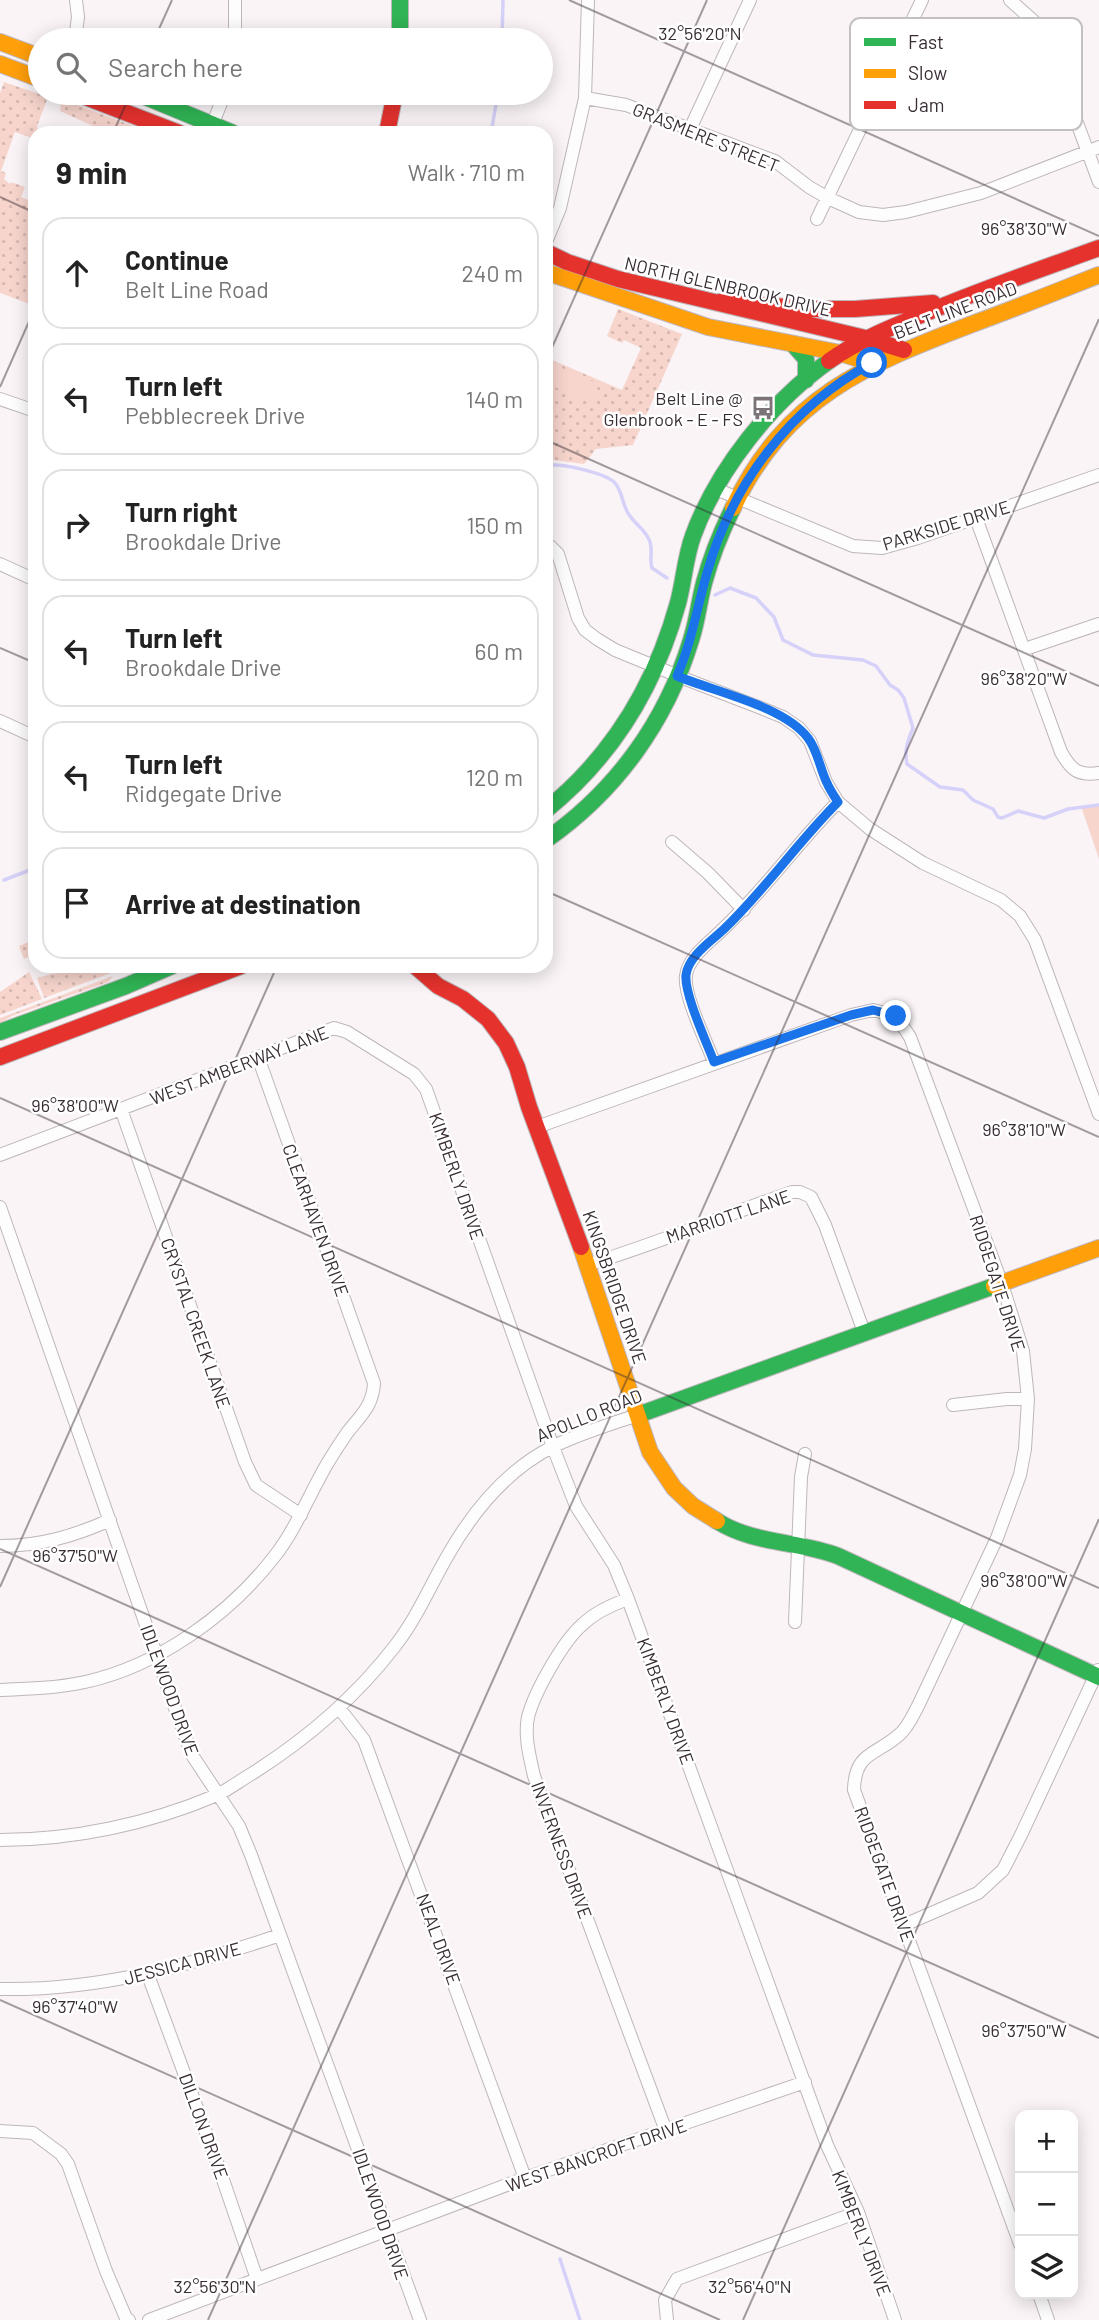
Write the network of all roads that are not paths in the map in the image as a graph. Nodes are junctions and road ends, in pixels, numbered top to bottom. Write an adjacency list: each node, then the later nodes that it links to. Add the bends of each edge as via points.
1 (76, 0): 10 (street)
2 (235, 0): 11 (street)
3 (400, 0): 12 (main road)
4 (588, 0): 17 (street)
5 (750, 0): 27 (street)
6 (922, 0): 8 (street)
7 (1010, 0): 9 (street)
8 (913, 18)
9 (1030, 18)
10 (77, 28)
11 (235, 28)
12 (400, 28)
13 (0, 42): 14 (main road)
14 (28, 52)
15 (0, 64): 16 (main road)
16 (28, 74)
17 (585, 98): 27 (street, GRASMERE STREET, via 626,105); 33 (street)
18 (106, 105): 23 (main road)
19 (161, 105): 24 (main road)
20 (220, 105): 25 (street)
21 (393, 105): 26 (main road)
22 (1082, 124): 29 (street)
23 (161, 126)
24 (205, 126)
25 (212, 126)
26 (388, 126)
27 (690, 129): 31 (street, GRASMERE STREET, via 775,161)
28 (860, 130): 31 (street)
29 (1093, 149): 30 (street); 31 (street, GRASMERE STREET, via 981,193 906,212 859,212)
30 (1099, 182)
31 (828, 198): 32 (street)
32 (817, 219)
33 (553, 225)
34 (1099, 248): 38 (main road, BELT LINE ROAD)
35 (553, 255): 39 (main road, NORTH GLENBROOK DRIVE, via 618,279)
36 (553, 274): 41 (main road, NORTH GLENBROOK DRIVE, via 708,327)
37 (1099, 275): 42 (main road, BELT LINE ROAD)
38 (953, 301): 39 (main road, via 855,309); 40 (main road, BELT LINE ROAD)
39 (719, 302): 40 (main road, NORTH GLENBROOK DRIVE)
40 (865, 338): 42 (main road, NORTH GLENBROOK DRIVE); 43 (main road, BELT LINE ROAD)
41 (793, 344): 43 (main road, NORTH GLENBROOK DRIVE); 45 (main road, via 804,352)
42 (904, 350): 44 (main road, BELT LINE ROAD)
43 (840, 353): 44 (main road, NORTH GLENBROOK DRIVE); 45 (main road, BELT LINE ROAD)
44 (872, 363): 50 (main road, BELT LINE ROAD, via 805,409)
45 (806, 380): 49 (main road, BELT LINE ROAD, via 752,436)
46 (0, 399): 47 (street)
47 (28, 409)
48 (1099, 475): 51 (street, PARKSIDE DRIVE)
49 (716, 489): 50 (street, PARKSIDE DRIVE); 57 (main road, BELT LINE ROAD, via 689,547 679,601)
50 (736, 497): 51 (street, PARKSIDE DRIVE, via 853,546 882,548); 58 (main road, BELT LINE ROAD, via 707,572 688,651)
51 (976, 518): 56 (street)
52 (553, 550): 57 (street, via 585,630 615,650)
53 (0, 564): 54 (street)
54 (28, 577)
55 (1099, 624): 56 (street)
56 (1025, 649): 61 (street, via 1068,764 1086,775)
57 (656, 667): 58 (street); 63 (main road, BELT LINE ROAD, via 601,759)
58 (677, 676): 62 (street, via 783,717 799,728 810,741); 64 (main road, BELT LINE ROAD, via 620,774)
59 (0, 721): 60 (street)
60 (28, 734)
61 (1099, 773)
62 (838, 802): 66 (street); 78 (street, via 923,863 1001,900 1020,916 1035,940)
63 (553, 805)
64 (553, 835)
65 (672, 842): 66 (street)
66 (744, 910): 75 (street, via 694,958 686,975)
67 (156, 973): 70 (main road)
68 (223, 973): 71 (main road)
69 (423, 973): 79 (main road, KINGSBRIDGE DRIVE, via 488,1019 506,1043)
70 (126, 986): 71 (main road); 72 (main road)
71 (134, 1007): 73 (main road)
72 (0, 1032)
73 (0, 1057)
74 (258, 1057): 76 (street, WEST AMBERWAY LANE, via 334,1027 414,1074); 77 (street, WEST AMBERWAY LANE); 91 (street, CLEARHAVEN DRIVE, via 374,1383 368,1409 337,1448)
75 (714, 1062): 79 (street, RIDGEGATE DRIVE); 84 (street, RIDGEGATE DRIVE, via 851,1015 873,1010 896,1016 910,1037)
76 (426, 1088): 89 (street, KIMBERLY DRIVE)
77 (121, 1109): 80 (street, WEST AMBERWAY LANE); 91 (street, CRYSTAL CREEK LANE, via 245,1462 256,1485)
78 (1099, 1114)
79 (537, 1127): 83 (main road, KINGSBRIDGE DRIVE)
80 (0, 1155)
81 (0, 1207): 92 (street, IDLEWOOD DRIVE)
82 (1099, 1248): 84 (main road, APOLLO ROAD)
83 (587, 1265): 85 (street, MARRIOTT LANE, via 800,1192 811,1197 825,1225); 88 (main road, KINGSBRIDGE DRIVE)
84 (1002, 1284): 85 (main road, APOLLO ROAD); 86 (street, RIDGEGATE DRIVE, via 1023,1351)
85 (864, 1332): 88 (main road, APOLLO ROAD)
86 (1028, 1399): 87 (street); 96 (street, RIDGEGATE DRIVE, via 1020,1475)
87 (953, 1405)
88 (638, 1415): 89 (street, APOLLO ROAD); 93 (main road, KINGSBRIDGE DRIVE, via 650,1452 674,1488 693,1506 748,1536)
89 (553, 1447): 95 (street, KIMBERLY DRIVE, via 576,1506 614,1565); 101 (street, APOLLO ROAD, via 503,1482 474,1514 408,1627)
90 (805, 1454): 93 (street)
91 (301, 1516): 98 (street, via 275,1557 236,1599)
92 (110, 1520): 94 (street, via 41,1544); 98 (street, IDLEWOOD DRIVE)
93 (799, 1545): 96 (main road, KINGSBRIDGE DRIVE, via 838,1556); 97 (street)
94 (0, 1546)
95 (628, 1599): 108 (street, KIMBERLY DRIVE); 110 (street, INVERNESS DRIVE, via 581,1625 564,1647 528,1719 528,1748 534,1776)
96 (962, 1614): 99 (main road, KINGSBRIDGE DRIVE); 104 (street, RIDGEGATE DRIVE, via 903,1731 863,1758 854,1774 858,1803)
97 (795, 1622)
98 (157, 1654): 100 (street, via 86,1681); 102 (street, IDLEWOOD DRIVE, via 192,1755)
99 (1098, 1673): 104 (street, via 1003,1870 978,1893)
100 (0, 1690)
101 (339, 1708): 102 (street, APOLLO ROAD, via 301,1740); 111 (street, NEAL DRIVE, via 365,1740)
102 (218, 1794): 103 (street, APOLLO ROAD, via 102,1830 38,1840); 105 (street, IDLEWOOD DRIVE, via 239,1826)
103 (0, 1840)
104 (904, 1925): 114 (street, RIDGEGATE DRIVE)
105 (280, 1934): 106 (street, JESSICA DRIVE); 113 (street, IDLEWOOD DRIVE)
106 (148, 1975): 107 (street, JESSICA DRIVE, via 85,1986); 115 (street, DILLON DRIVE)
107 (0, 1989)
108 (805, 2082): 110 (street, WEST BANCROFT DRIVE); 112 (street, KIMBERLY DRIVE)
109 (0, 2131): 117 (street, via 33,2133 68,2164 106,2271)
110 (666, 2131): 111 (street, WEST BANCROFT DRIVE)
111 (525, 2178): 113 (street, WEST BANCROFT DRIVE)
112 (858, 2212): 120 (street, via 677,2279 665,2300); 121 (street, KIMBERLY DRIVE)
113 (387, 2229): 115 (street, WEST BANCROFT DRIVE); 119 (street, IDLEWOOD DRIVE)
114 (1017, 2236)
115 (257, 2279): 118 (street, WEST BANCROFT DRIVE)
116 (1040, 2299): 122 (street)
117 (129, 2320)
118 (149, 2320)
119 (420, 2320)
120 (667, 2320)
121 (895, 2320)
122 (1048, 2320)

